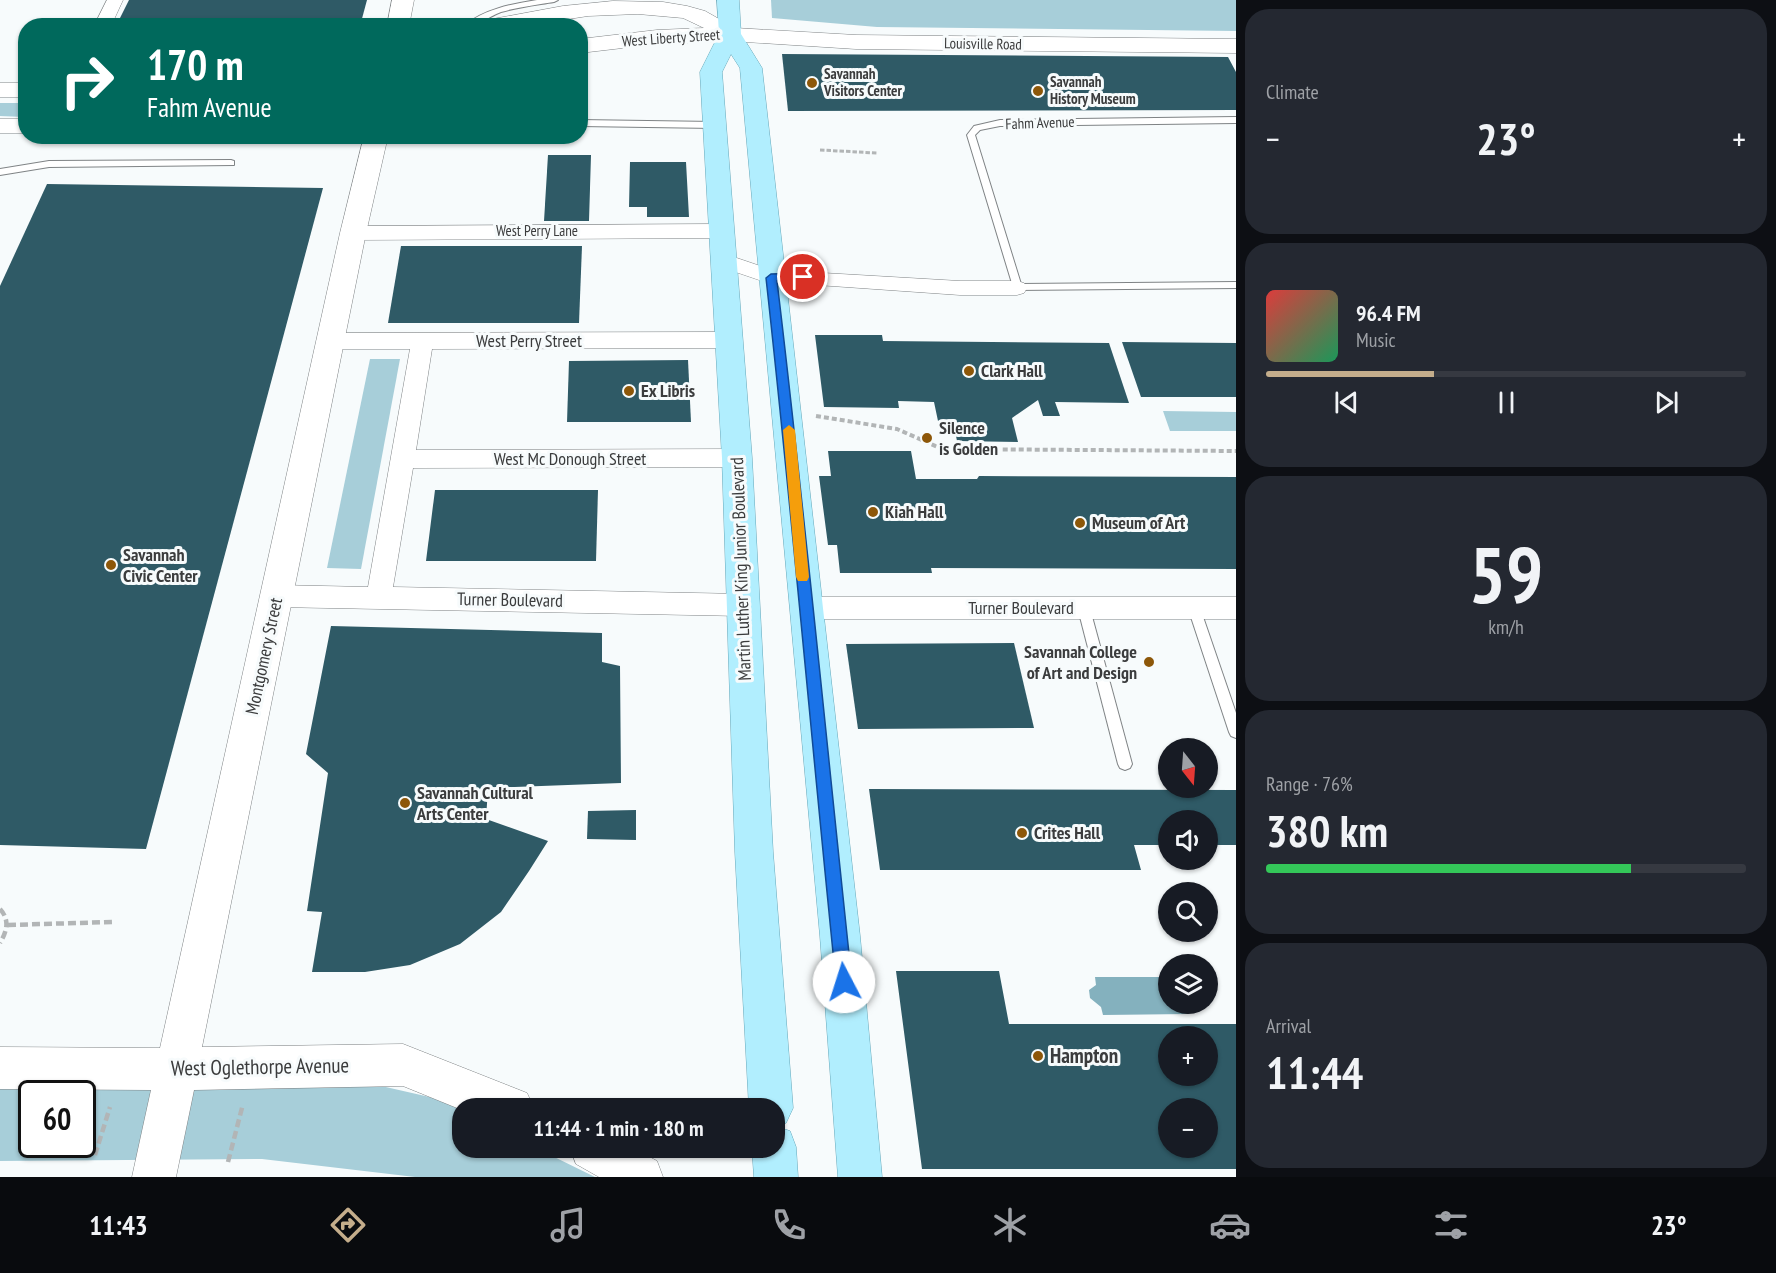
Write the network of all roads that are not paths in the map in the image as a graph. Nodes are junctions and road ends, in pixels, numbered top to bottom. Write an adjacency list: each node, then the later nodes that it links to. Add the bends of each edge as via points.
1 (115, 0): 6 (street)
2 (403, 0): 7 (main road)
3 (554, 0): 8 (lane)
4 (729, 0): 10 (main road, Martin Luther King Junior Boulevard)
5 (636, 3): 9 (main road, West Liberty Street); 10 (main road, West Liberty Street, via 688,13)
6 (106, 18)
7 (400, 18)
8 (480, 18)
9 (529, 18)
10 (730, 34): 11 (main road, West Liberty Street); 12 (main road, Louisville Road, via 856,42); 17 (main road, Martin Luther King Junior Boulevard, via 711,72); 24 (main road, via 751,68)
11 (588, 45)
12 (1236, 46)
13 (0, 90): 14 (main road)
14 (18, 90)
15 (1236, 120): 26 (lane, Fahm Avenue, via 1000,123 977,129 971,135 974,150)
16 (588, 123): 17 (lane)
17 (714, 125): 21 (main road, Martin Luther King Junior Boulevard)
18 (374, 144): 22 (main road, Montgomery Street)
19 (231, 163): 20 (lane, via 49,164)
20 (0, 172)
21 (721, 231): 22 (street, West Perry Lane); 23 (main road, Martin Luther King Junior Boulevard)
22 (353, 233): 28 (main road, Montgomery Street)
23 (722, 260): 24 (street); 27 (main road, Martin Luther King Junior Boulevard)
24 (771, 278): 26 (street); 35 (main road, via 792,451)
25 (1236, 285): 26 (lane)
26 (1017, 288)
27 (729, 340): 29 (street, West Perry Street); 30 (main road, Martin Luther King Junior Boulevard)
28 (330, 341): 29 (street, West Perry Street); 32 (main road, Montgomery Street)
29 (422, 342): 31 (street)
30 (737, 458): 31 (street, West Mc Donough Street); 34 (main road, Martin Luther King Junior Boulevard)
31 (402, 459): 33 (street)
32 (276, 596): 33 (street, Turner Boulevard); 42 (main road, Montgomery Street)
33 (379, 597): 34 (street, Turner Boulevard)
34 (743, 604): 44 (main road, Martin Luther King Junior Boulevard)
35 (805, 608): 38 (street, Turner Boulevard); 50 (main road, via 840,936)
36 (1194, 608): 37 (street, Turner Boulevard); 38 (street, Turner Boulevard); 39 (lane)
37 (1236, 608)
38 (1084, 609): 40 (lane)
39 (1236, 732)
40 (1125, 764)
41 (0, 1068): 42 (main road, West Oglethorpe Avenue)
42 (177, 1069): 43 (main road, West Oglethorpe Avenue, via 403,1065); 47 (main road, Montgomery Street)
43 (487, 1098)
44 (770, 1098)
45 (609, 1158): 48 (main road)
46 (775, 1158): 49 (main road)
47 (154, 1177)
48 (641, 1177)
49 (776, 1177)
50 (860, 1177)

